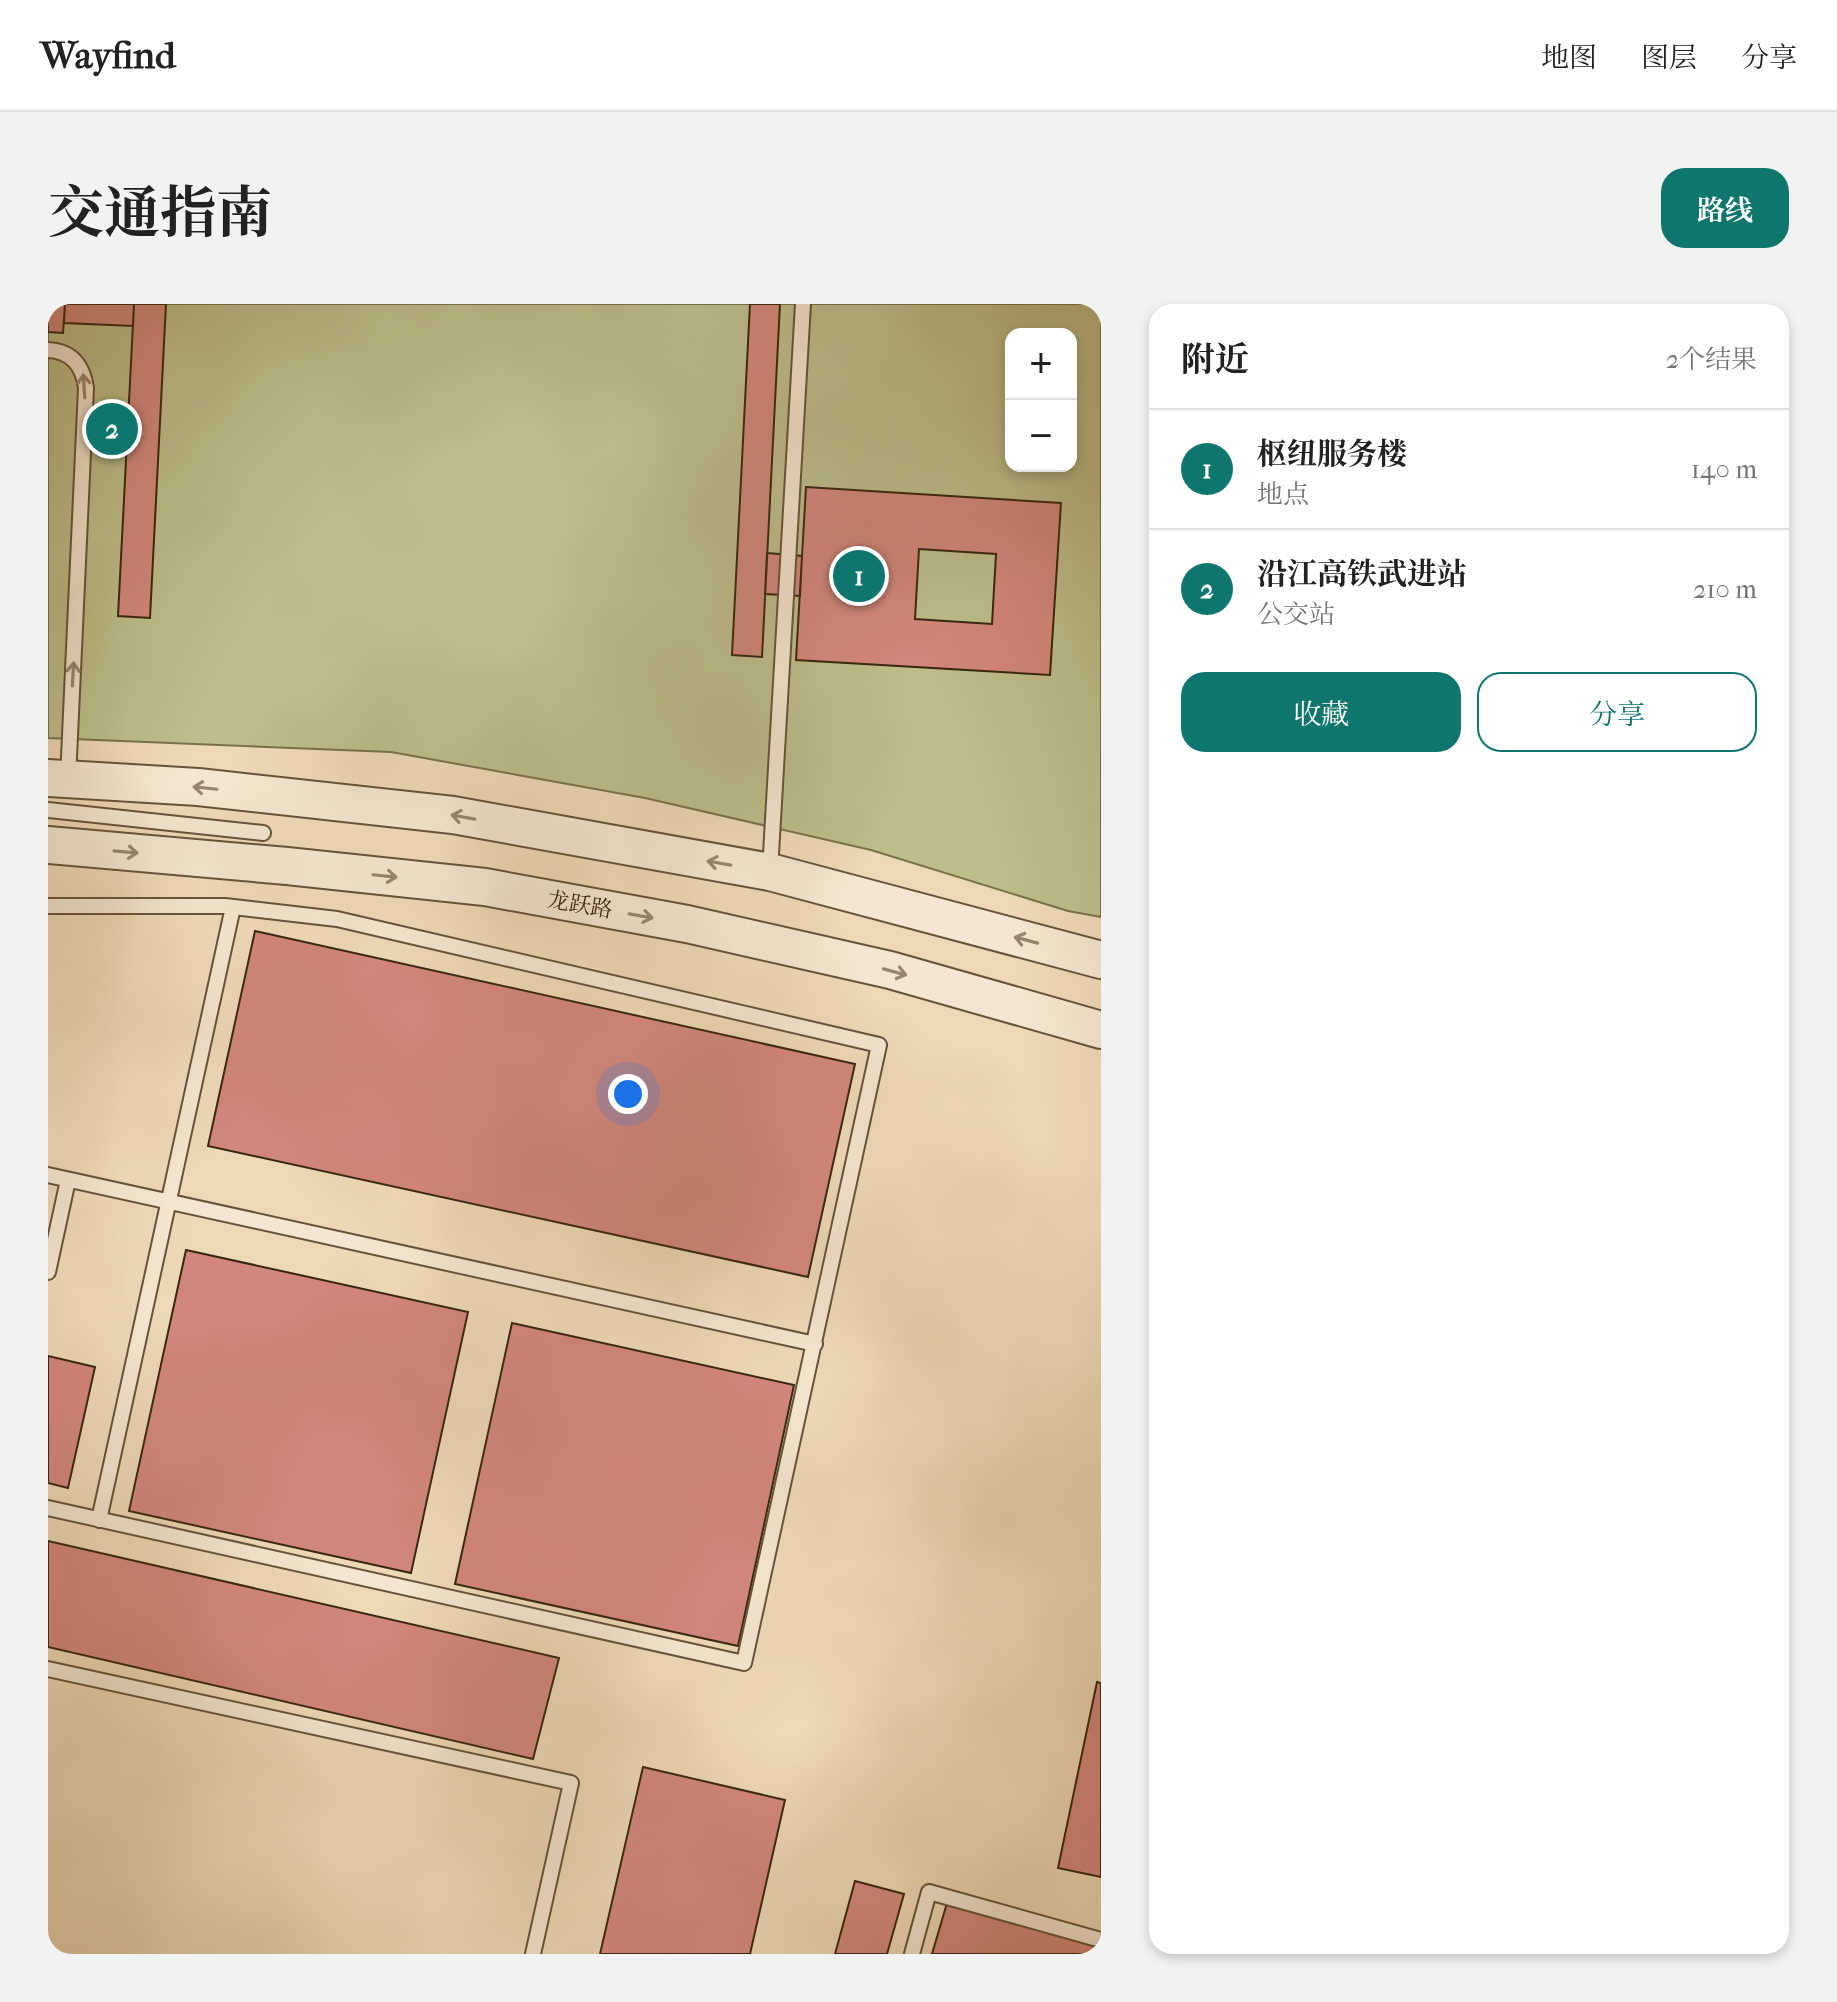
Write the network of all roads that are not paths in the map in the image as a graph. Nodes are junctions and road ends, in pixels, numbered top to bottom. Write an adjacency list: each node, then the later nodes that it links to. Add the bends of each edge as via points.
1 (803, 304): 7 (lane)
2 (48, 350): 3 (lane, one-way to 2, via 86,388 75,359)
3 (58, 779): 7 (street, one-way to 3, via 453,815 198,787)
4 (48, 810): 5 (lane)
5 (263, 833)
6 (48, 845): 11 (street, 龙跃路, one-way to 11, via 485,887 687,924 890,970)
7 (770, 872): 10 (street, one-way to 7)
8 (48, 906): 9 (lane)
9 (233, 907): 14 (lane); 16 (lane, via 337,919 879,1045)
10 (1101, 960)
11 (1101, 1030)
12 (48, 1175): 13 (lane)
13 (68, 1180): 14 (lane); 15 (lane)
14 (167, 1201): 16 (lane); 18 (lane)
15 (48, 1272)
16 (815, 1344): 18 (lane, via 744,1663)
17 (48, 1508): 18 (lane)
18 (99, 1520)
19 (48, 1669): 21 (lane, via 571,1783)
20 (1101, 1940): 22 (lane, via 929,1892)
21 (533, 1954)
22 (912, 1954)

